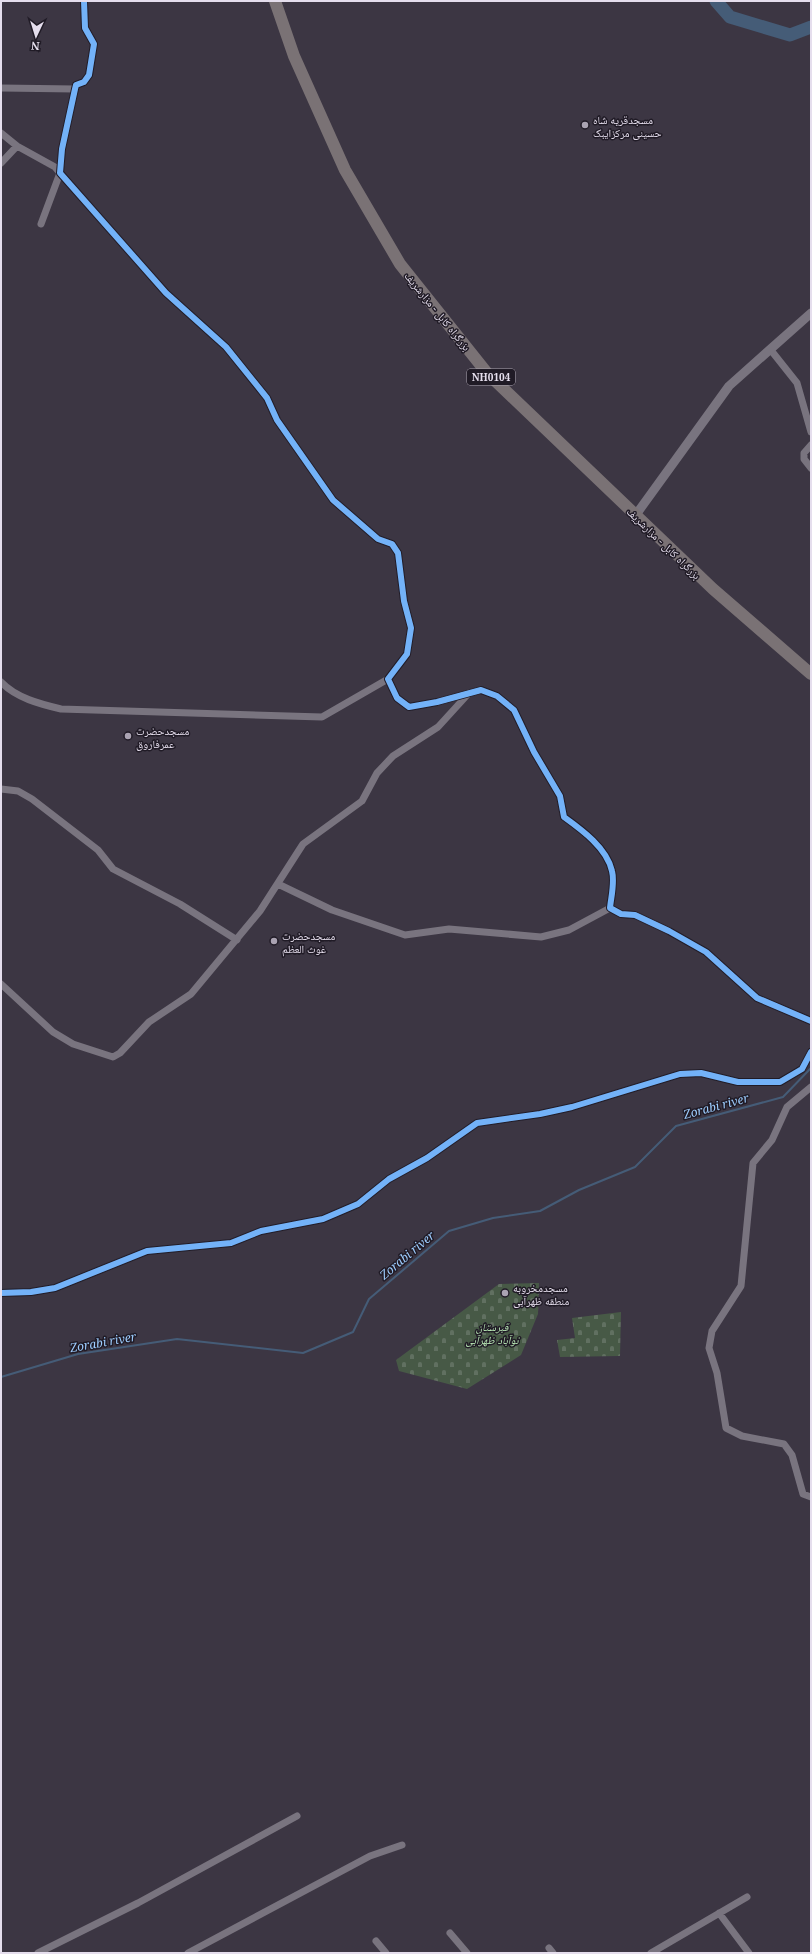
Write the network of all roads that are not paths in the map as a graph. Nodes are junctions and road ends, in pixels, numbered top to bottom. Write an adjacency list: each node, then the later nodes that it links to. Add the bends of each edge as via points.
1 (84, 1): 4 (street, via 85,28 94,44 89,75 84,82 76,85)
2 (275, 1): 15 (highway, بزرگراه کابل - مزارشریف / NH0104, via 294,56 345,170 400,264 488,373)
3 (1, 88): 4 (street)
4 (75, 89): 8 (street, via 62,149)
5 (1, 133): 6 (street)
6 (17, 146): 7 (street); 8 (street, via 55,167)
7 (1, 163)
8 (60, 173): 9 (street); 17 (street, via 166,293 226,346 266,398 277,420 333,500 378,539 392,544 398,553 404,601 411,628 407,654)
9 (41, 224)
10 (811, 313): 11 (street)
11 (770, 349): 12 (street, via 797,383); 15 (street, via 729,386)
12 (811, 432)
13 (811, 445): 14 (street, via 804,453 804,459)
14 (811, 468)
15 (635, 516): 16 (highway, بزرگراه کابل - مزارشریف / NH0104, via 713,589)
16 (811, 674)
17 (388, 679): 18 (street, via 322,717 61,709 10,691); 19 (street, via 397,698 409,706 437,702)
18 (1, 682)
19 (469, 692): 21 (street, via 438,727 393,756 377,773 362,801 303,844); 22 (street, via 481,690 497,696 514,710 534,752 560,796 564,817 580,828 604,852 612,872)
20 (1, 789): 23 (street, via 18,791 32,799 98,850 113,869 180,904)
21 (278, 884): 22 (street, via 332,910 405,935 449,929 541,937 568,930); 23 (street)
22 (610, 908): 25 (street, via 621,914 635,915 669,931 706,952 757,998)
23 (237, 940): 24 (street, via 191,994 149,1022 120,1053 113,1057 73,1044 53,1032)
24 (1, 984)
25 (811, 1021)
26 (811, 1052): 28 (street, via 802,1070 780,1082 738,1082 701,1073 680,1074 572,1107 477,1123 427,1158 389,1179 358,1204 323,1219 261,1231 231,1243 147,1251 55,1288)
27 (811, 1087): 29 (street, via 787,1107 772,1140 753,1163 741,1286 712,1331 709,1348 717,1373 726,1428 742,1436 784,1444 792,1455 802,1494)
28 (1, 1293)
29 (811, 1497)
30 (297, 1816): 36 (street, via 138,1903)
31 (402, 1845): 37 (street, via 370,1856)
32 (747, 1897): 33 (street)
33 (719, 1913): 40 (street); 41 (street)
34 (450, 1933): 39 (street)
35 (376, 1940): 38 (street)
36 (38, 1953)
37 (188, 1953)
38 (386, 1953)
39 (467, 1953)
40 (651, 1953)
41 (749, 1953)

